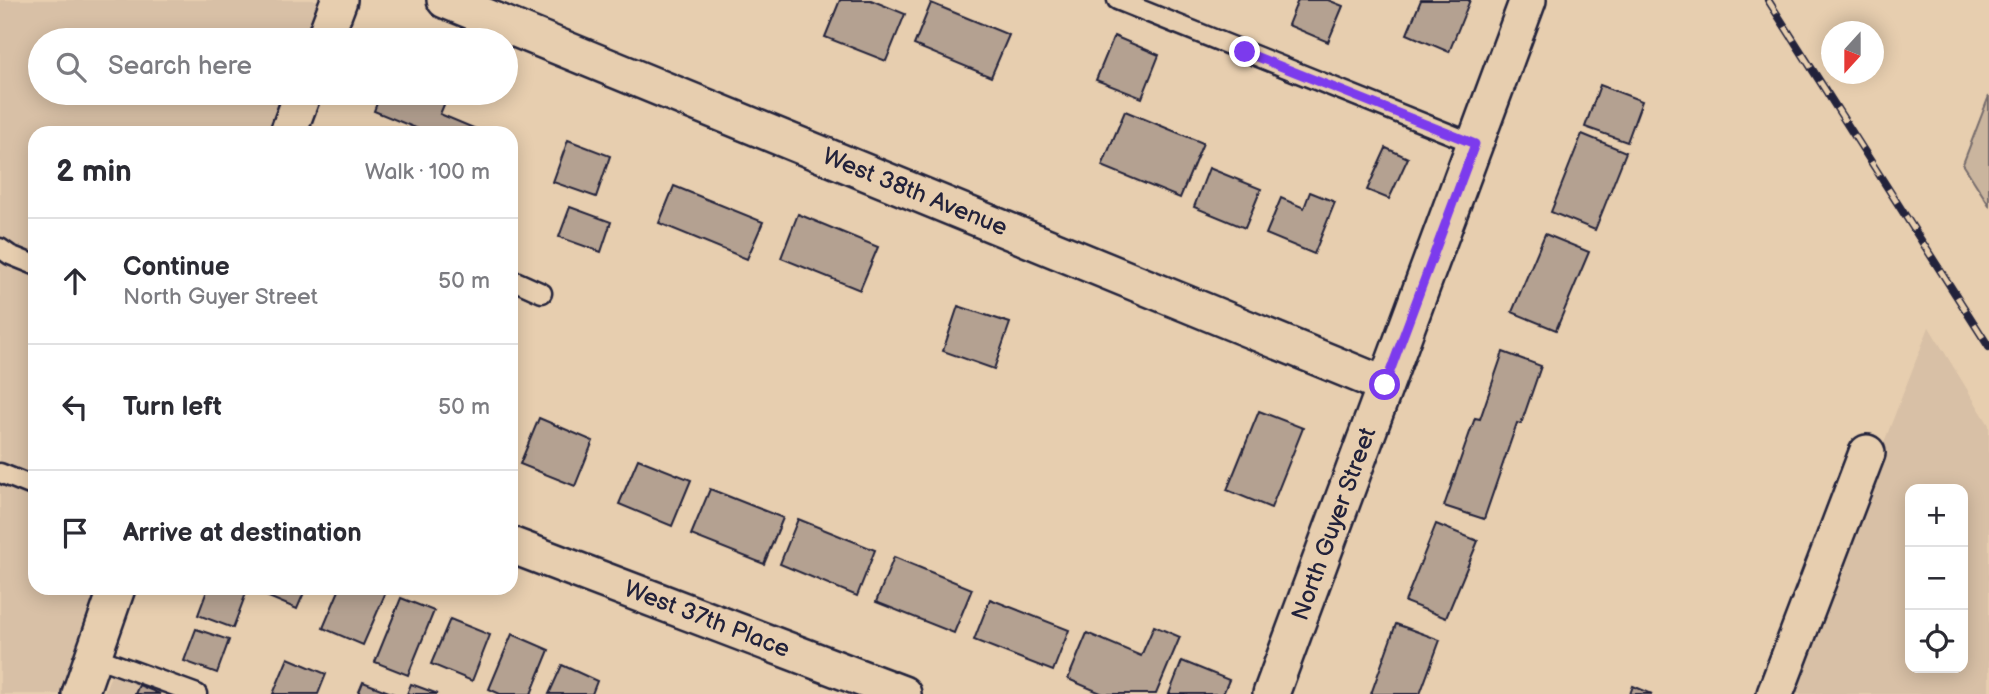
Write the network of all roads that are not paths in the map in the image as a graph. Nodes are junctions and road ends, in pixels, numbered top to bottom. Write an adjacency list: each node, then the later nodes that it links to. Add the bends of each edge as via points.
1 (339, 0): 5 (street)
2 (445, 0): 6 (street, West 38th Avenue)
3 (1117, 0): 10 (lane)
4 (1528, 0): 10 (street, North Guyer Street)
5 (328, 28)
6 (513, 28)
7 (518, 30): 15 (street, West 38th Avenue)
8 (298, 105): 9 (street)
9 (291, 126)
10 (1475, 144): 15 (street, North Guyer Street)
11 (0, 248): 12 (lane)
12 (28, 262)
13 (518, 282): 14 (lane)
14 (542, 293)
15 (1385, 385): 25 (street, North Guyer Street)
16 (1867, 453): 26 (street)
17 (0, 473): 18 (lane)
18 (28, 484)
19 (518, 548): 24 (street, West 37th Place)
20 (115, 595): 21 (street)
21 (93, 656): 22 (street); 23 (lane)
22 (80, 694)
23 (197, 694)
24 (903, 694)
25 (1271, 694)
26 (1775, 694)

